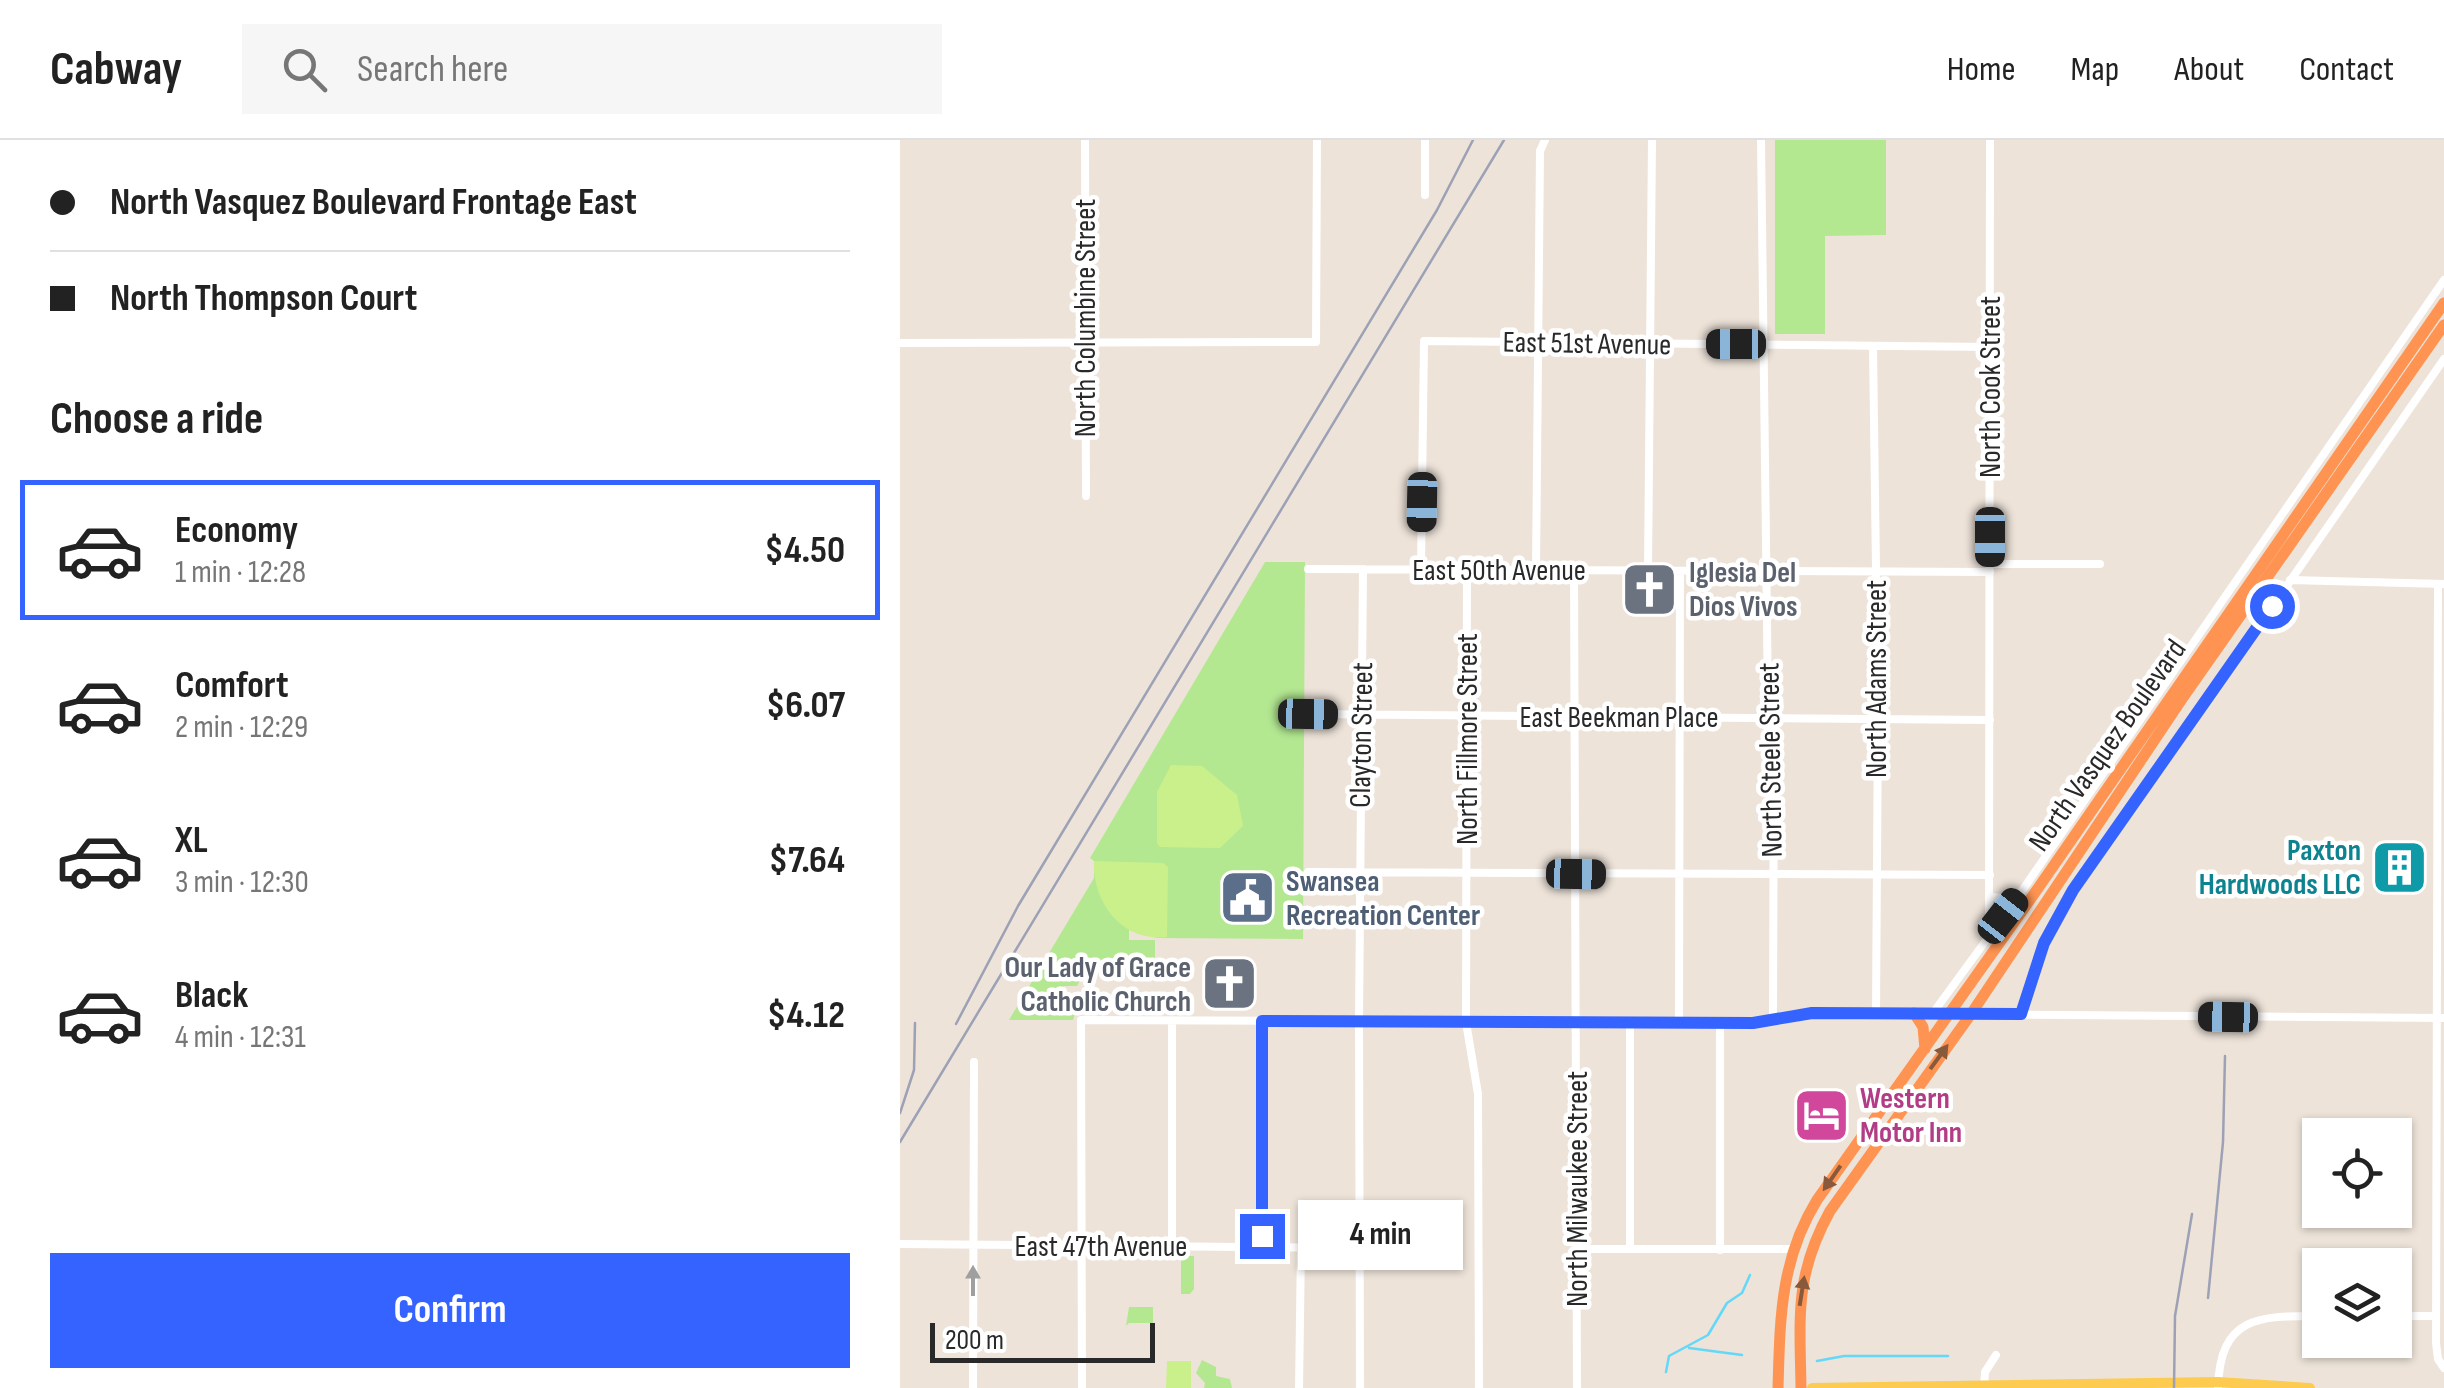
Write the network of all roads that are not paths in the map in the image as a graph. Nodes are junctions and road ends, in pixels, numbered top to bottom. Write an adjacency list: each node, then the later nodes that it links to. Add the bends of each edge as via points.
1 (1085, 140): 12 (street, North Columbine Street)
2 (1317, 140): 12 (street, via 1316,342)
3 (1425, 140): 8 (street)
4 (1545, 140): 13 (street)
5 (1652, 140): 15 (street)
6 (1761, 140): 16 (street, North Steele Street)
7 (1990, 140): 18 (street, North Cook Street)
8 (1424, 195)
9 (2444, 280): 52 (street)
10 (2444, 302): 52 (highway, North Vasquez Boulevard)
11 (2444, 325): 58 (highway, North Vasquez Boulevard)
12 (1085, 342): 14 (street); 20 (street, North Columbine Street)
13 (1539, 342): 15 (street, East 51st Avenue); 25 (street, East 51st Avenue, via 1424,341); 27 (street)
14 (900, 343)
15 (1650, 344): 16 (street, East 51st Avenue); 29 (street)
16 (1764, 345): 17 (street, East 51st Avenue); 31 (street, North Steele Street)
17 (1873, 346): 18 (street, East 51st Avenue); 32 (street, North Adams Street)
18 (1990, 347): 22 (street, North Cook Street)
19 (2444, 360): 33 (street)
20 (1086, 496)
21 (2100, 564): 22 (street, East 50th Avenue)
22 (1990, 568): 32 (street, East 50th Avenue); 42 (street, North Cook Street)
23 (1308, 569): 24 (street, East 50th Avenue)
24 (1363, 569): 25 (street, East 50th Avenue); 36 (street, Clayton Street)
25 (1421, 570): 26 (street, East 50th Avenue)
26 (1467, 570): 27 (street, East 50th Avenue); 37 (street, North Fillmore Street)
27 (1536, 570): 28 (street, East 50th Avenue)
28 (1574, 570): 29 (street, East 50th Avenue); 38 (street, North Milwaukee Street)
29 (1648, 570): 30 (street, East 50th Avenue)
30 (1680, 571): 31 (street, East 50th Avenue); 39 (street)
31 (1766, 571): 32 (street, East 50th Avenue); 40 (street, North Steele Street)
32 (1876, 572): 41 (street, North Adams Street)
33 (2290, 580): 34 (street); 59 (street, via 2087,867 2044,943)
34 (2441, 584): 60 (street)
35 (1308, 714): 36 (street, East Beekman Place)
36 (1362, 714): 37 (street, East Beekman Place); 44 (street, Clayton Street)
37 (1467, 716): 38 (street, East Beekman Place); 45 (street, North Fillmore Street)
38 (1575, 716): 39 (street, East Beekman Place); 46 (street, North Milwaukee Street)
39 (1679, 717): 40 (street, East Beekman Place); 47 (street)
40 (1771, 717): 41 (street, East Beekman Place); 48 (street, North Steele Street)
41 (1878, 719): 42 (street, East Beekman Place); 49 (street, North Adams Street)
42 (1990, 720): 50 (street, North Cook Street)
43 (1308, 872): 44 (street)
44 (1360, 872): 45 (street); 64 (street, Clayton Street)
45 (1468, 872): 46 (street); 65 (street, North Fillmore Street)
46 (1576, 874): 47 (street); 66 (street, North Milwaukee Street)
47 (1680, 874): 48 (street); 68 (street)
48 (1773, 875): 49 (street); 61 (street, North Steele Street)
49 (1876, 875): 50 (street); 54 (street, North Adams Street)
50 (1990, 875): 51 (street, North Cook Street)
51 (1990, 897): 52 (street); 53 (street, North Cook Street)
52 (2022, 901): 53 (street); 57 (highway, North Vasquez Boulevard)
53 (1989, 934): 56 (street)
54 (1876, 1013): 55 (street); 61 (street)
55 (1914, 1013): 56 (street); 70 (highway)
56 (1933, 1013): 57 (street)
57 (1949, 1013): 58 (street); 70 (highway, North Vasquez Boulevard)
58 (1971, 1014): 59 (street); 97 (highway, North Vasquez Boulevard, one-way to 58, via 1799,1308 1817,1236)
59 (2021, 1014): 60 (street)
60 (2440, 1018): 85 (street)
61 (1774, 1020): 69 (street)
62 (1172, 1021): 63 (street); 74 (street, via 1081,1020); 75 (street)
63 (1262, 1021): 64 (street); 76 (street)
64 (1359, 1021): 65 (street); 78 (street, Clayton Street)
65 (1466, 1022): 66 (street); 94 (street, North Fillmore Street, via 1478,1094)
66 (1577, 1022): 67 (street); 79 (street, North Milwaukee Street)
67 (1630, 1022): 68 (street); 80 (street)
68 (1679, 1022): 69 (street)
69 (1720, 1022): 81 (street)
70 (1925, 1049): 82 (highway, North Vasquez Boulevard, one-way to 82, via 1825,1189)
71 (974, 1062): 73 (street)
72 (900, 1244): 73 (street, East 47th Avenue)
73 (974, 1245): 74 (street, East 47th Avenue); 90 (street, one-way to 73)
74 (1080, 1246): 75 (street, East 47th Avenue); 91 (street)
75 (1172, 1246): 76 (street, East 47th Avenue)
76 (1262, 1247): 77 (street, East 47th Avenue)
77 (1300, 1247): 78 (street, East 47th Avenue); 92 (street)
78 (1361, 1248): 93 (street, Clayton Street)
79 (1577, 1249): 80 (street); 95 (street, North Milwaukee Street)
80 (1630, 1249): 81 (street)
81 (1720, 1250): 82 (street)
82 (1793, 1250): 96 (highway, North Vasquez Boulevard, via 1779,1317)
83 (2302, 1316): 88 (street, via 2266,1317 2240,1328 2223,1351)
84 (2412, 1316): 85 (street)
85 (2436, 1316): 87 (street, via 2436,1351)
86 (1996, 1355): 89 (street)
87 (2444, 1368)
88 (2218, 1385): 89 (main road); 99 (main road)
89 (1984, 1387): 98 (main road)
90 (974, 1388)
91 (1082, 1388)
92 (1299, 1388)
93 (1360, 1388)
94 (1479, 1388)
95 (1576, 1388)
96 (1778, 1388)
97 (1800, 1388)
98 (1812, 1388)
99 (2310, 1388)

